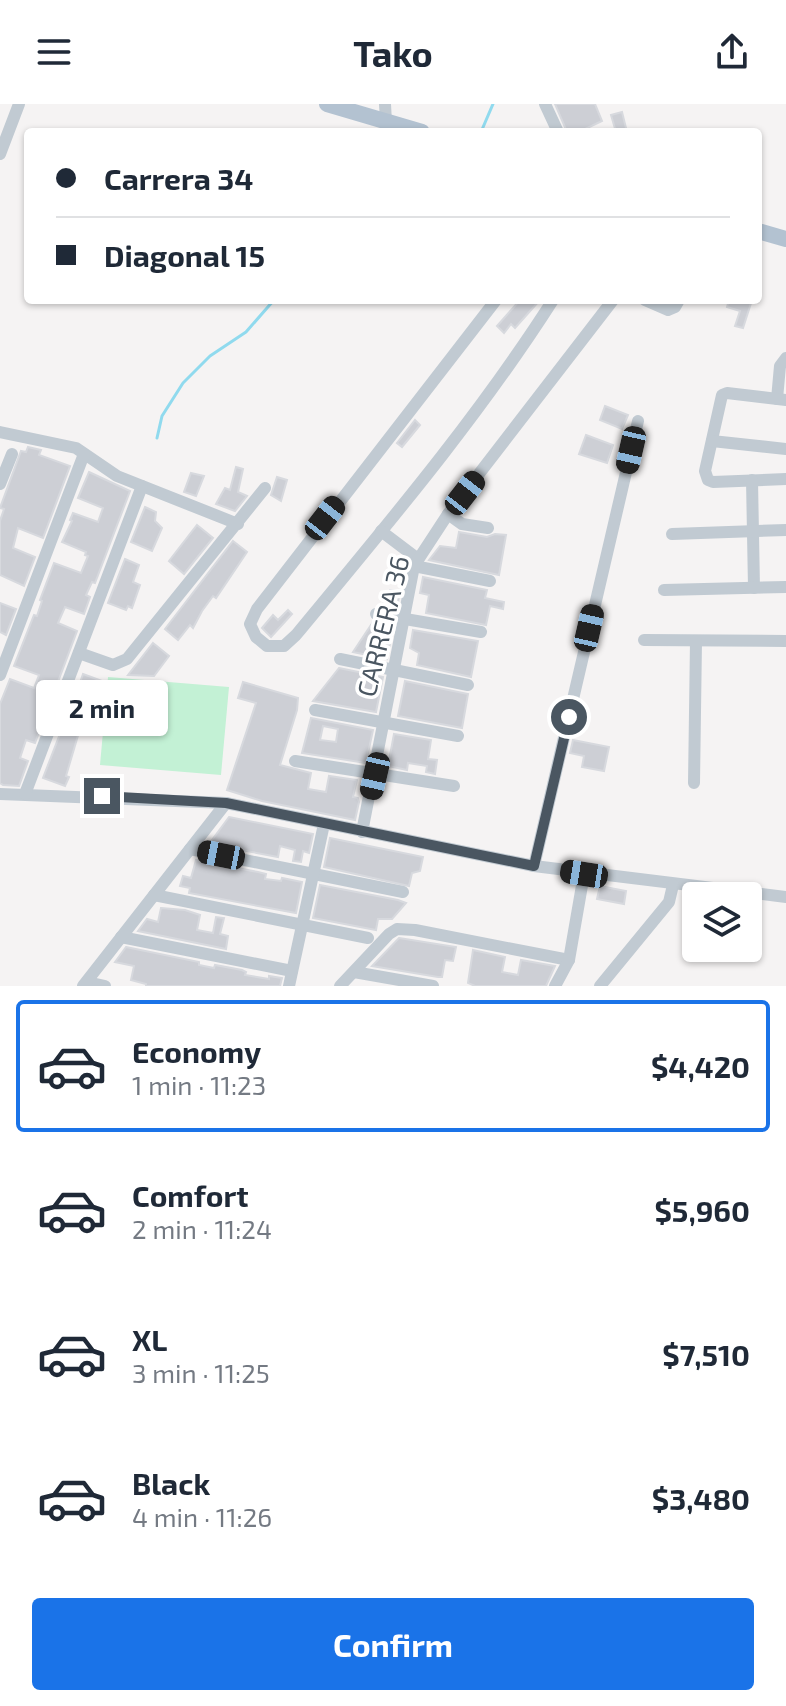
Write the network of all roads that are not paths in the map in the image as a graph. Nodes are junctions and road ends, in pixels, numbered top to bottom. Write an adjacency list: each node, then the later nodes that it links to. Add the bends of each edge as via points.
1 (19, 104): 8 (street)
2 (327, 104): 5 (main road)
3 (385, 104): 5 (street)
4 (545, 104): 7 (street)
5 (386, 122): 6 (main road)
6 (408, 128)
7 (556, 128)
8 (0, 154)
9 (762, 232): 10 (main road)
10 (786, 239)
11 (493, 304): 33 (street, via 257,609 250,624 256,637 267,646 284,646)
12 (550, 304): 33 (street, via 473,418)
13 (610, 304): 29 (street, CARRERA 36)
14 (654, 304): 15 (street, via 668,310)
15 (677, 304)
16 (786, 358): 17 (street, via 780,366)
17 (782, 400): 20 (street, via 722,395)
18 (638, 421): 65 (street)
19 (0, 432): 23 (street, via 67,445)
20 (712, 441): 21 (street); 25 (street, via 708,480)
21 (786, 449)
22 (12, 454): 26 (street)
23 (84, 454): 27 (street); 50 (street)
24 (786, 479): 25 (street)
25 (752, 480): 34 (street)
26 (0, 484)
27 (142, 486): 30 (street); 47 (street)
28 (265, 488): 30 (street)
29 (448, 514): 31 (street, via 462,524); 36 (street, CARRERA 36)
30 (238, 524): 47 (street, via 127,659 113,665)
31 (488, 528)
32 (786, 530): 34 (street)
33 (381, 531): 36 (street)
34 (754, 531): 35 (street); 39 (street)
35 (672, 534)
36 (416, 563): 37 (street); 42 (street, CARRERA 36)
37 (490, 581)
38 (786, 587): 39 (street)
39 (754, 588): 40 (street)
40 (664, 590)
41 (376, 614): 42 (street)
42 (403, 618): 43 (street); 49 (street, CARRERA 36)
43 (481, 632)
44 (644, 640): 45 (street)
45 (696, 641): 46 (street); 57 (street)
46 (786, 641)
47 (79, 653): 60 (street)
48 (340, 659): 49 (street)
49 (392, 671): 51 (street); 53 (street, CARRERA 36)
50 (0, 675)
51 (468, 685)
52 (315, 710): 53 (street)
53 (382, 723): 54 (street); 56 (street, CARRERA 36)
54 (458, 736)
55 (295, 761): 56 (street)
56 (375, 776): 58 (street); 63 (street, CARRERA 36)
57 (694, 783)
58 (454, 786)
59 (0, 794): 60 (street)
60 (25, 794): 61 (street)
61 (226, 803): 62 (street); 64 (street)
62 (324, 824): 63 (street); 66 (street)
63 (362, 832): 65 (street)
64 (190, 849): 66 (street); 70 (street)
65 (534, 866): 67 (street)
66 (313, 874): 69 (street); 72 (street)
67 (584, 874): 68 (street); 75 (street)
68 (673, 885): 71 (street); 84 (street, via 669,902)
69 (403, 892)
70 (154, 895): 72 (street); 73 (street)
71 (786, 897)
72 (302, 925): 74 (street); 76 (street)
73 (121, 937): 76 (street); 78 (street)
74 (368, 938)
75 (569, 960): 77 (street, via 406,928 389,934); 83 (street)
76 (292, 971): 80 (street)
77 (354, 972): 81 (street); 82 (street)
78 (85, 984): 79 (street)
79 (105, 986)
80 (289, 986)
81 (340, 986)
82 (433, 986)
83 (555, 986)
84 (600, 986)

